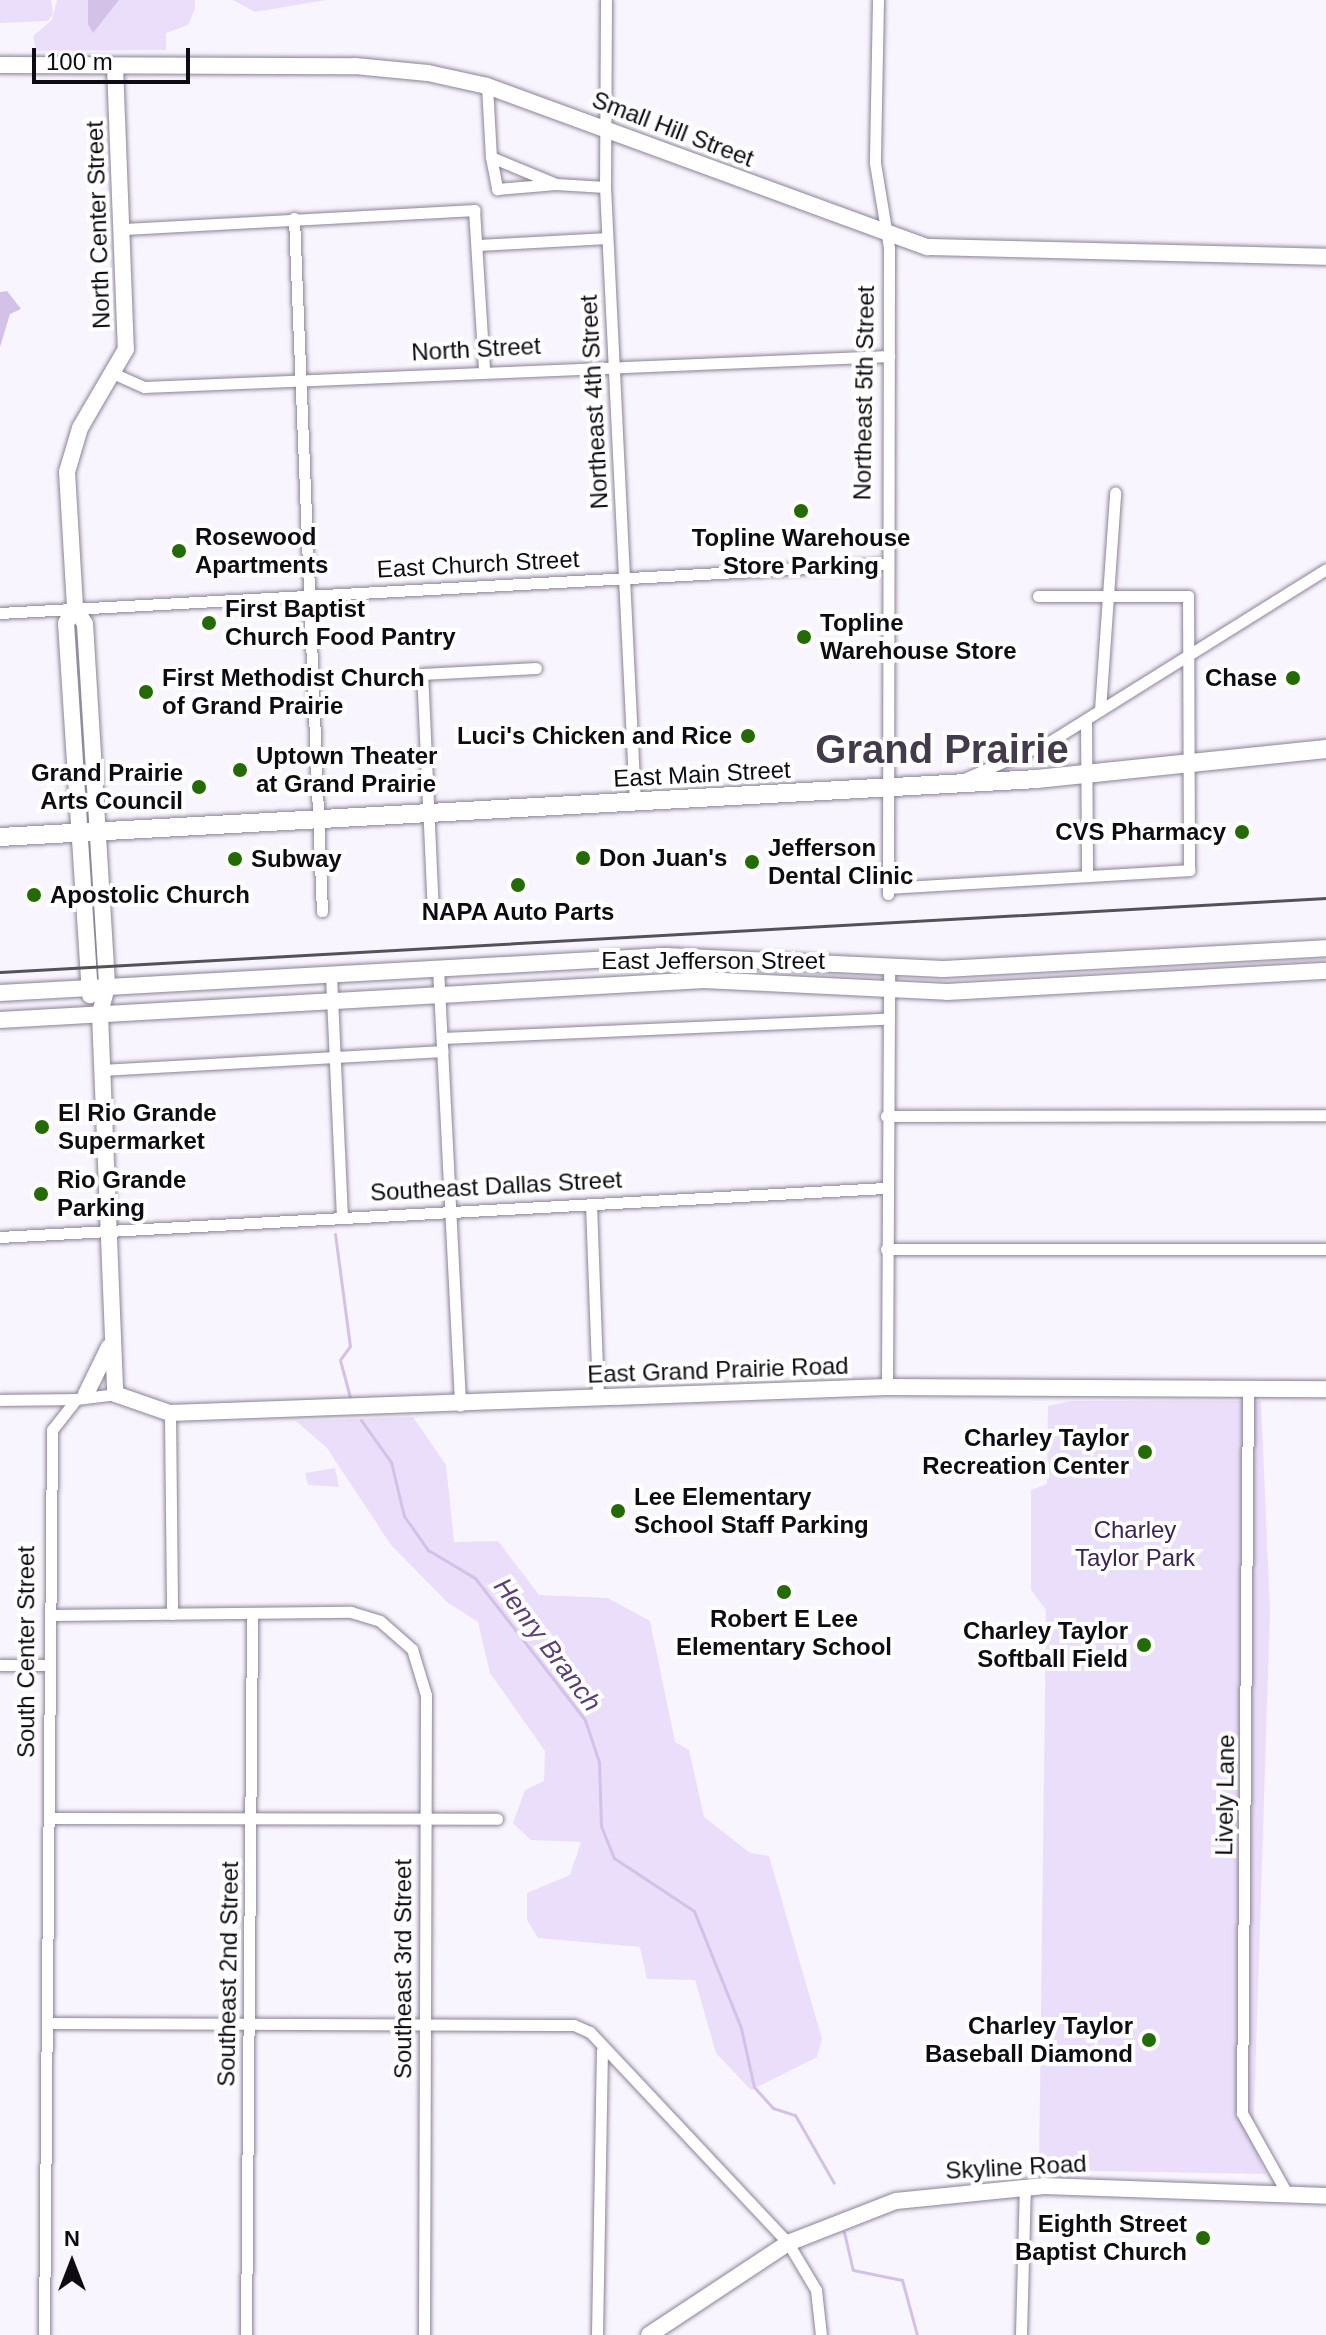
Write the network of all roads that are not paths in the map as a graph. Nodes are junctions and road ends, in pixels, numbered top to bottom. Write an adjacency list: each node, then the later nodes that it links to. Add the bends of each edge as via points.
1 (606, 0): 6 (street, Northeast 4th Street)
2 (878, 0): 12 (street, Northeast 5th Street, via 875,163)
3 (0, 65): 4 (street, Small Hill Street)
4 (115, 66): 5 (street, Small Hill Street, via 355,66); 11 (street, North Center Street)
5 (487, 86): 6 (street, Small Hill Street); 7 (street)
6 (603, 128): 9 (street, Northeast 4th Street); 12 (street, Small Hill Street)
7 (491, 157): 8 (street); 8 (street, via 497,189)
8 (556, 184): 9 (street)
9 (605, 187): 13 (street, Northeast 4th Street)
10 (294, 218): 11 (street); 14 (street, via 463,206 474,210); 20 (street)
11 (125, 229): 19 (street, North Center Street, via 126,349)
12 (886, 237): 15 (street, Small Hill Street, via 965,252); 16 (street, Northeast 5th Street)
13 (607, 238): 14 (street); 17 (street, Northeast 4th Street)
14 (479, 245): 18 (street)
15 (1326, 257)
16 (889, 356): 17 (street, North Street); 22 (street, Northeast 5th Street)
17 (614, 363): 18 (street, North Street); 24 (street, Northeast 4th Street)
18 (484, 370): 20 (street, North Street)
19 (117, 375): 20 (street, North Street, via 144,387); 28 (street, North Center Street, via 80,428 67,472)
20 (300, 381): 25 (street)
21 (1115, 493): 26 (street)
22 (883, 564): 24 (street, East Church Street); 38 (street, Northeast 5th Street)
23 (1326, 569): 30 (street)
24 (626, 578): 25 (street, East Church Street); 39 (street, Northeast 4th Street)
25 (310, 595): 28 (street, East Church Street); 41 (street)
26 (1106, 595): 27 (street); 30 (street, via 1188,596); 32 (street)
27 (1038, 596)
28 (75, 608): 29 (street, East Church Street); 42 (street, North Center Street, via 66,623)
29 (0, 613)
30 (1188, 655): 32 (street); 35 (street)
31 (536, 668): 40 (street, via 422,674)
32 (1100, 710): 33 (street)
33 (1086, 720): 36 (street); 37 (street)
34 (1326, 749): 35 (main road, East Main Street)
35 (1188, 765): 36 (main road, East Main Street); 44 (street, via 1189,870)
36 (1085, 775): 37 (main road, East Main Street); 44 (street)
37 (951, 785): 38 (main road, East Main Street)
38 (888, 788): 39 (main road, East Main Street); 44 (street, Northeast 5th Street, via 888,891)
39 (635, 802): 40 (main road, East Main Street)
40 (428, 813): 41 (main road, East Main Street); 46 (street)
41 (319, 819): 42 (main road, East Main Street); 45 (street)
42 (88, 831): 43 (main road, East Main Street); 59 (street); 60 (street)
43 (0, 837)
44 (1087, 876)
45 (322, 911)
46 (433, 913)
47 (1326, 948): 51 (street, East Jefferson Street)
48 (686, 957): 49 (street, East Jefferson Street); 52 (street, East Jefferson Street); 56 (street)
49 (595, 960): 50 (street, East Jefferson Street); 57 (street)
50 (510, 964): 53 (street, East Jefferson Street); 61 (street)
51 (1072, 964): 52 (street, East Jefferson Street); 58 (street)
52 (889, 965): 62 (street)
53 (438, 968): 55 (street, East Jefferson Street); 64 (street)
54 (1326, 971): 58 (street, East Jefferson Street)
55 (331, 975): 59 (street, East Jefferson Street); 65 (street)
56 (683, 981): 57 (street, East Jefferson Street); 62 (street, East Jefferson Street)
57 (597, 984): 61 (street, East Jefferson Street)
58 (1073, 986): 62 (street, East Jefferson Street)
59 (107, 987): 60 (street, East Jefferson Street); 66 (street)
60 (87, 988): 63 (street, East Jefferson Street); 66 (street)
61 (511, 989): 64 (street, East Jefferson Street)
62 (887, 990): 67 (street)
63 (0, 993)
64 (439, 994): 65 (street, East Jefferson Street); 69 (street)
65 (333, 999): 66 (street, East Jefferson Street); 70 (street)
66 (100, 1014): 68 (street, East Jefferson Street); 71 (street)
67 (885, 1019): 69 (street); 73 (street)
68 (0, 1020)
69 (442, 1045): 70 (street); 76 (street)
70 (336, 1057): 71 (street); 77 (street)
71 (102, 1070): 78 (street)
72 (1326, 1115): 73 (street)
73 (886, 1116): 74 (street)
74 (886, 1188): 75 (street, Southeast Dallas Street); 80 (street)
75 (591, 1204): 76 (street, Southeast Dallas Street); 88 (street)
76 (450, 1209): 77 (street, Southeast Dallas Street); 90 (street)
77 (342, 1216): 78 (street, Southeast Dallas Street)
78 (108, 1231): 79 (street, Southeast Dallas Street); 82 (street)
79 (0, 1237)
80 (886, 1249): 81 (street); 83 (street)
81 (1326, 1249)
82 (113, 1338): 86 (street); 87 (street, via 101,1376)
83 (887, 1387): 85 (street, East Grand Prairie Road); 88 (street, East Grand Prairie Road)
84 (1326, 1389): 85 (street, East Grand Prairie Road)
85 (1248, 1390): 106 (street, Lively Lane, via 1242,2113)
86 (115, 1394): 87 (street); 91 (street, East Grand Prairie Road)
87 (81, 1397): 89 (street); 94 (street, South Center Street, via 52,1430)
88 (598, 1398): 90 (street, East Grand Prairie Road)
89 (0, 1400)
90 (460, 1405): 91 (street, East Grand Prairie Road)
91 (170, 1413): 93 (street)
92 (252, 1613): 93 (street); 98 (street, Southeast 2nd Street); 99 (street, Southeast 3rd Street, via 351,1612 380,1621 412,1649 423,1671)
93 (172, 1614): 94 (street)
94 (50, 1615): 96 (street, South Center Street)
95 (0, 1665): 96 (street)
96 (50, 1665): 97 (street, South Center Street)
97 (49, 1818): 98 (street); 102 (street, South Center Street)
98 (252, 1818): 99 (street); 103 (street, Southeast 2nd Street)
99 (425, 1819): 100 (street); 101 (street, Southeast 3rd Street)
100 (497, 1819)
101 (425, 2020): 103 (street); 104 (street, via 574,2025); 111 (street, Southeast 3rd Street)
102 (47, 2023): 103 (street); 109 (street, South Center Street)
103 (250, 2024): 110 (street, Southeast 2nd Street)
104 (602, 2050): 108 (street); 112 (street)
105 (1025, 2187): 106 (street, Skyline Road); 108 (street, Skyline Road, via 896,2201); 115 (street)
106 (1285, 2190): 107 (street, Skyline Road)
107 (1326, 2196)
108 (788, 2243): 113 (street, Skyline Road); 114 (street, via 816,2290)
109 (44, 2335)
110 (246, 2335)
111 (424, 2335)
112 (597, 2335)
113 (649, 2335)
114 (821, 2335)
115 (1021, 2335)

